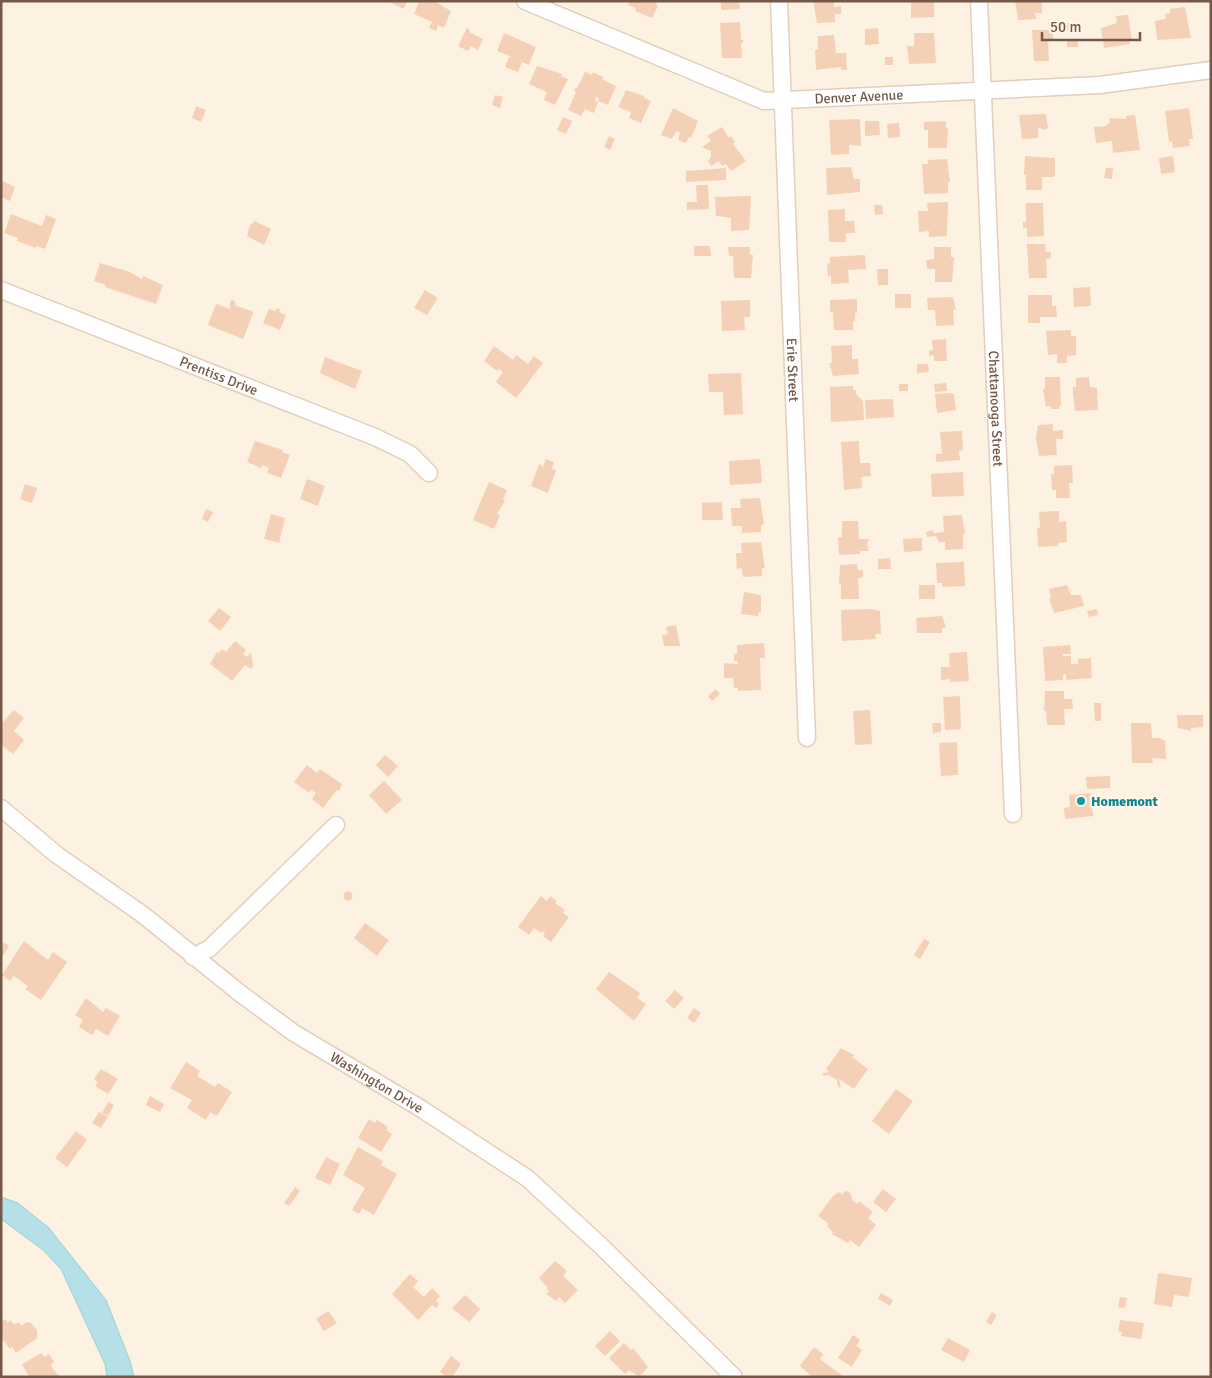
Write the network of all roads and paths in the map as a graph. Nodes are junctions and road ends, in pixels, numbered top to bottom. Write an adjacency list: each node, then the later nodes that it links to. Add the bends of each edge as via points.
1 (525, 1): 6 (street, Denver Avenue, via 751,98)
2 (779, 1): 6 (street, Erie Street)
3 (979, 1): 5 (street, Chattanooga Street)
4 (1211, 70): 5 (street, Denver Avenue, via 1100,85)
5 (983, 90): 6 (street, Denver Avenue); 11 (street, Chattanooga Street)
6 (782, 101): 9 (street, Erie Street)
7 (1, 290): 8 (street, Prentiss Drive, via 375,437 410,454)
8 (429, 473)
9 (807, 738)
10 (1, 808): 13 (street, Washington Drive, via 57,855 130,906)
11 (1013, 814)
12 (336, 825): 13 (street, via 210,948)
13 (193, 957): 14 (street, Washington Drive, via 294,1033 420,1108 528,1178)
14 (734, 1377)

